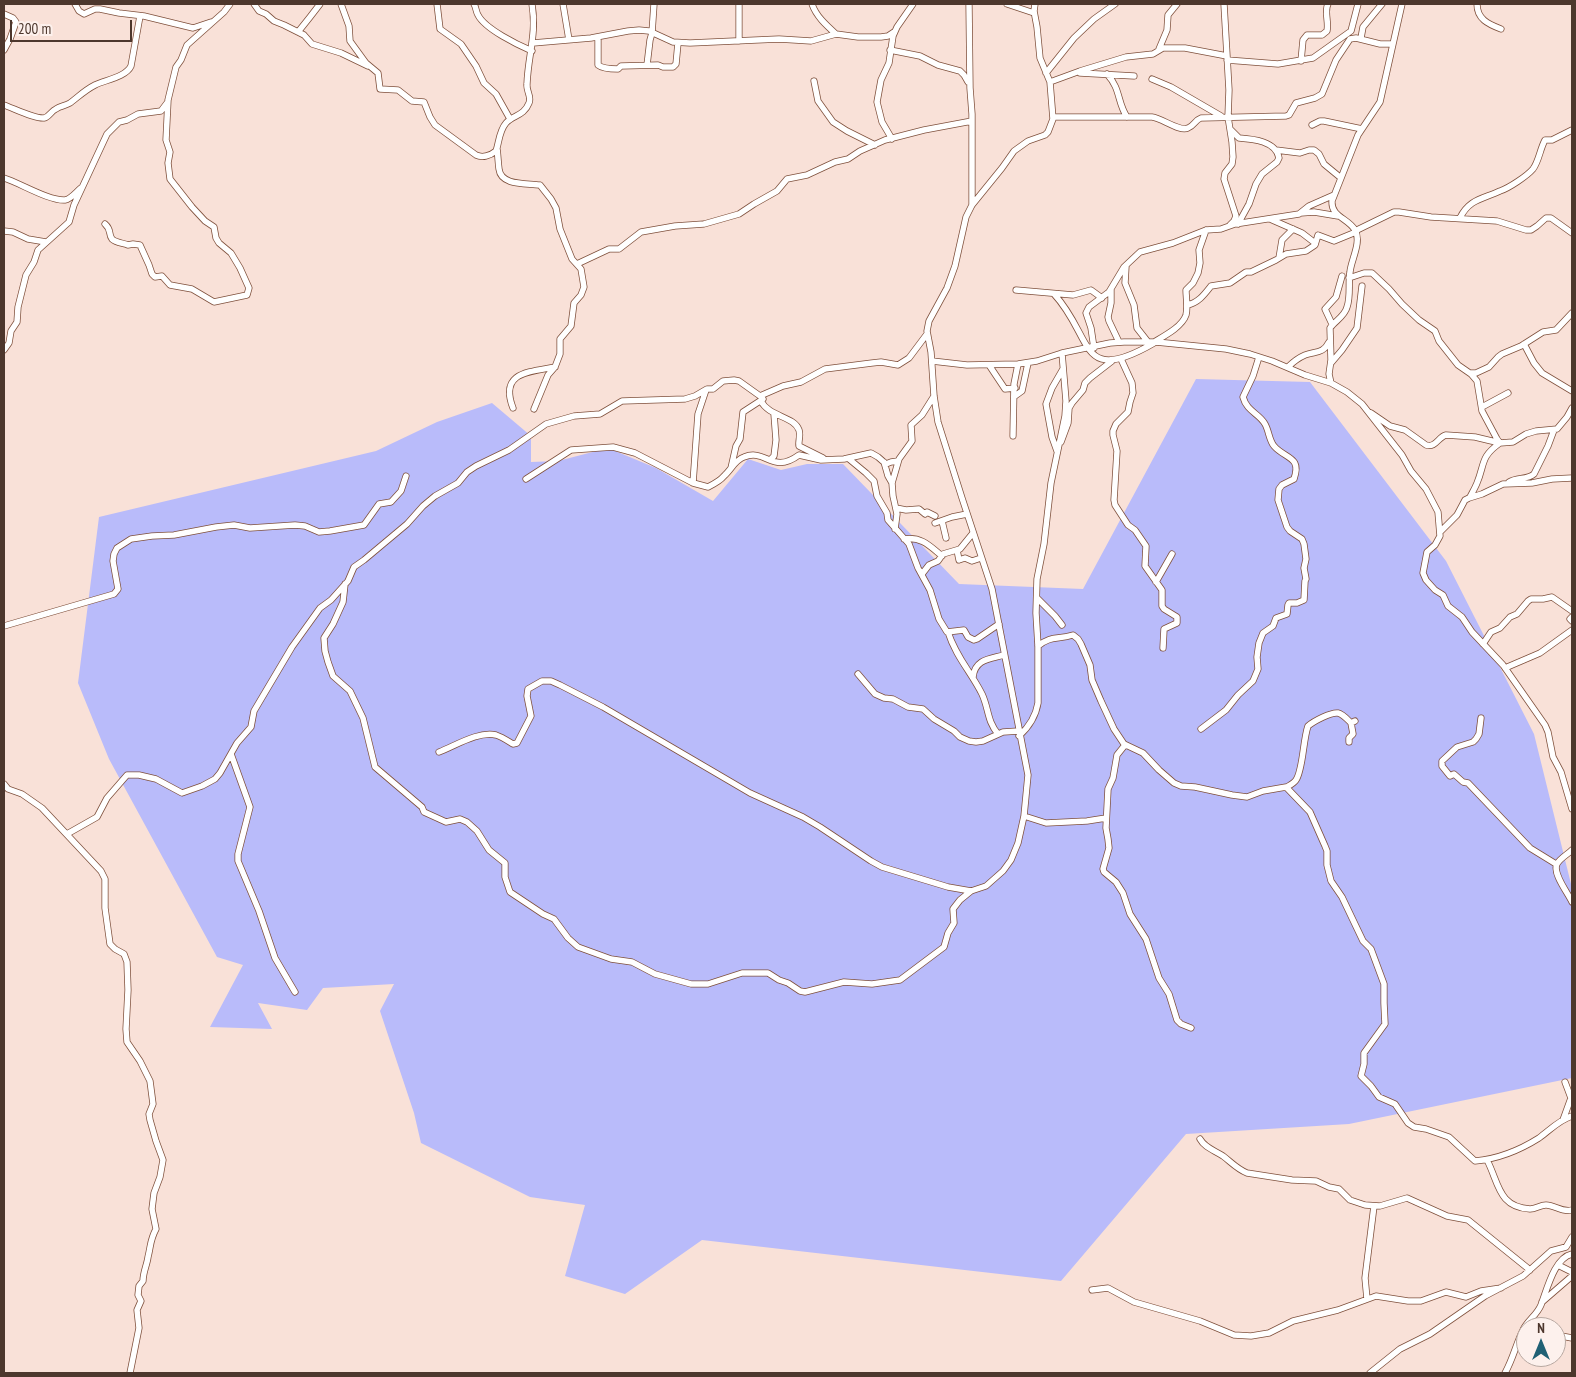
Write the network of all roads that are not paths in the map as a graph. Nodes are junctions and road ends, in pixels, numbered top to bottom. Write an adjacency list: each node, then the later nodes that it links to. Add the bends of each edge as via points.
1 (75, 4): 28 (street, via 84,14 97,9)
2 (230, 4): 29 (street)
3 (254, 4): 31 (street, via 274,21)
4 (320, 4): 31 (street)
5 (341, 4): 49 (street, via 349,26 350,41)
6 (437, 4): 63 (street, via 440,29 461,44)
7 (474, 4): 45 (street, via 478,16 488,26)
8 (532, 4): 39 (street, via 535,23)
9 (564, 4): 37 (street)
10 (654, 4): 33 (street)
11 (739, 4): 38 (street)
12 (812, 4): 34 (street)
13 (913, 4): 32 (street)
14 (969, 4): 57 (street)
15 (1007, 4): 26 (street)
16 (1035, 4): 26 (street)
17 (1115, 4): 51 (street, via 1074,38)
18 (1177, 4): 42 (street, via 1168,15 1167,30)
19 (1231, 4): 25 (street)
20 (1328, 4): 47 (street, via 1327,31 1322,35 1307,35 1302,40)
21 (1358, 4): 47 (street, via 1351,31 1313,58)
22 (1382, 4): 36 (street, via 1363,27)
23 (1402, 4): 41 (street)
24 (1477, 4): 30 (street, via 1483,19)
25 (1224, 7): 46 (street)
26 (1034, 12): 51 (street, via 1040,58)
27 (4, 14): 43 (street, via 16,22)
28 (140, 16): 29 (street, via 190,28); 59 (street, via 131,66 127,72 88,89 46,118)
29 (213, 22): 58 (street, via 186,47 176,67)
30 (1501, 29)
31 (298, 32): 49 (street, via 312,44)
32 (894, 32): 34 (street, via 886,37); 44 (street)
33 (652, 33): 35 (street, via 628,30); 40 (street); 48 (street)
34 (836, 34): 38 (street, via 812,41)
35 (598, 37): 37 (street); 48 (street, via 599,66 618,69 621,66)
36 (1361, 38): 41 (street); 62 (street, via 1352,38 1346,45 1322,94 1296,102 1289,115)
37 (569, 40): 39 (street)
38 (739, 40): 40 (street)
39 (533, 43): 45 (street)
40 (678, 43): 48 (street, via 674,66)
41 (1392, 44): 67 (street, via 1380,102)
42 (1159, 49): 46 (street, via 1185,48); 50 (street, via 1153,54 1126,57)
43 (4, 50)
44 (890, 50): 57 (street, via 920,56 960,71); 69 (street, via 877,103 882,122)
45 (532, 51): 63 (street, via 527,86 530,103)
46 (1227, 58): 47 (street, via 1278,64); 62 (street, via 1229,98)
47 (1302, 61)
48 (647, 65)
49 (371, 67): 71 (street, via 378,75 380,89 398,90 412,101 424,102 435,125 476,155 490,155)
50 (1075, 72): 52 (street); 56 (street)
51 (1046, 74): 56 (street)
52 (1107, 74): 53 (street); 61 (street, via 1115,84)
53 (1134, 76)
54 (1152, 79): 62 (street)
55 (814, 81): 70 (street, via 818,101 834,122)
56 (1050, 82): 60 (street)
57 (970, 88): 64 (street)
58 (168, 102): 75 (street, via 161,111 135,115 117,124 107,134); 82 (street, via 166,140 170,153 170,180 192,208 214,227 219,243 232,253 249,287 247,295 214,302 192,289 170,285 162,276 152,274 140,245 128,246 114,240)
59 (4, 105)
60 (1054, 117): 61 (street); 77 (street, via 1048,132 1020,145)
61 (1127, 117): 62 (street, via 1156,117 1186,129 1199,118)
62 (1225, 117): 66 (street)
63 (510, 120): 71 (street, via 503,127)
64 (972, 120): 69 (street); 77 (street)
65 (1312, 125): 67 (street, via 1324,121)
66 (1230, 128): 72 (street, via 1239,138 1252,139); 84 (street, via 1233,160 1224,179 1236,216)
67 (1362, 129): 74 (street)
68 (1572, 130): 80 (street, via 1545,140 1532,170 1502,190 1474,201)
69 (892, 139): 70 (street)
70 (875, 145): 93 (street, via 807,175 787,179 777,191 739,214 704,224 641,232 619,249 609,249)
71 (497, 149): 93 (street, via 499,169 504,179 540,185 551,199 572,259)
72 (1276, 150): 74 (street, via 1300,153 1314,150 1320,154 1324,164); 83 (street, via 1278,161 1262,174)
73 (4, 178): 75 (street, via 62,200 67,200)
74 (1341, 178): 76 (street)
75 (82, 187): 90 (street, via 69,222)
76 (1334, 195): 78 (street); 79 (street, via 1332,206)
77 (972, 205): 105 (street, via 966,217 955,266 929,321)
78 (1301, 213): 79 (street); 81 (street)
79 (1340, 216): 88 (street)
80 (1460, 218): 88 (street, via 1431,218 1394,212); 89 (street, via 1498,221 1531,230 1546,218 1551,218)
81 (1270, 219): 83 (street); 85 (street)
82 (105, 224)
83 (1238, 224): 84 (street)
84 (1229, 226): 86 (street)
85 (1293, 229): 91 (street); 92 (street, via 1282,240)
86 (1206, 230): 94 (street, via 1140,252); 102 (street, via 1199,250 1198,273 1186,290)
87 (4, 231): 90 (street)
88 (1356, 231): 91 (street, via 1334,242 1319,235); 96 (street)
89 (1572, 233)
90 (46, 242): 111 (street, via 38,250 24,278 16,322)
91 (1316, 243): 92 (street, via 1306,251)
92 (1279, 258): 102 (street, via 1246,272 1227,285 1210,287 1195,303)
93 (577, 264): 121 (street, via 584,291 574,302 571,326 560,339 560,354)
94 (1126, 264): 98 (street); 108 (street, via 1125,283 1134,305 1137,328)
95 (1342, 276): 104 (street, via 1336,297 1325,307)
96 (1349, 278): 104 (street, via 1347,309); 124 (street, via 1367,272 1375,276 1434,330 1458,365)
97 (1362, 286): 118 (street, via 1357,328)
98 (1110, 289): 101 (street); 107 (street, via 1108,317)
99 (1016, 290): 100 (street)
100 (1054, 294): 101 (street, via 1078,295 1091,290); 110 (street)
101 (1102, 298): 110 (street, via 1086,313 1091,328)
102 (1187, 305): 108 (street, via 1183,320)
103 (1572, 313): 109 (street, via 1556,330 1543,332)
104 (1332, 324): 106 (street)
105 (927, 334): 115 (street); 130 (street, via 909,358 898,365 872,362 825,369 801,382)
106 (1330, 340): 118 (street); 122 (street, via 1323,350 1304,356)
107 (1119, 342): 108 (street); 110 (street)
108 (1152, 342): 113 (street, via 1226,349); 114 (street, via 1141,351)
109 (1524, 344): 124 (street, via 1498,357 1489,367); 128 (street, via 1542,373)
110 (1091, 348): 112 (street); 116 (street, via 1097,357)
111 (4, 350)
112 (1062, 354): 117 (street); 123 (street)
113 (1259, 357): 122 (street); 191 (street, via 1243,397 1247,407 1266,425 1273,445 1295,462 1294,480 1278,489 1278,500 1287,527 1304,544 1305,597 1297,603 1288,604 1287,614 1276,618 1273,626 1263,633 1253,682 1226,710)
114 (1121, 359): 116 (street); 172 (street, via 1133,393 1128,412 1113,431 1117,450 1114,500 1146,546 1145,566)
115 (932, 361): 120 (street); 131 (street)
116 (1112, 361): 143 (street, via 1085,383 1072,402)
117 (1028, 363): 119 (street); 132 (street, via 1022,391)
118 (1331, 363): 125 (street)
119 (1018, 364): 120 (street); 126 (street)
120 (989, 365): 126 (street, via 1005,389)
121 (555, 367): 135 (street, via 515,378 509,393); 137 (street, via 548,375)
122 (1288, 367): 125 (street)
123 (1063, 369): 143 (street, via 1065,416); 143 (street, via 1046,404)
124 (1470, 373): 134 (street, via 1477,381)
125 (1331, 384): 138 (street, via 1347,392)
126 (1015, 388): 132 (street)
127 (706, 390): 130 (street, via 734,380 760,396); 153 (street, via 698,414); 173 (street, via 681,400 622,401 600,414 574,416 546,424 509,450 476,466 458,483 435,496 407,524 356,565)
128 (1572, 391)
129 (1508, 392): 134 (street)
130 (768, 393): 133 (street)
131 (934, 396): 147 (street, via 911,425 912,442); 158 (street, via 938,422)
132 (1015, 396): 141 (street)
133 (761, 401): 139 (street); 149 (street, via 743,412 740,439)
134 (1482, 407): 142 (street)
135 (513, 408)
136 (1572, 408): 140 (street, via 1563,423)
137 (534, 409)
138 (1367, 411): 142 (street, via 1390,426 1408,431 1428,446 1446,435); 163 (street, via 1426,489 1439,514)
139 (774, 414): 145 (street, via 776,440 774,456); 146 (street, via 796,425 800,433 799,446)
140 (1554, 430): 142 (street, via 1536,431 1513,442); 155 (street, via 1534,474)
141 (1013, 436)
142 (1500, 443): 156 (street, via 1485,458)
143 (1057, 455): 174 (street, via 1037,576)
144 (849, 459): 146 (street); 148 (street, via 871,453); 162 (street, via 874,481 878,498)
145 (770, 460): 146 (street, via 783,463 800,455); 149 (street, via 744,457)
146 (827, 460)
147 (898, 461): 148 (street); 154 (street)
148 (884, 462): 154 (street)
149 (730, 469): 153 (street, via 709,487)
150 (406, 476): 180 (street, via 401,491 390,502 379,504 366,523 360,526 319,532 295,525 250,528 234,525 131,540 117,548 114,554 118,589 114,594)
151 (1572, 478): 155 (street)
152 (526, 479): 153 (street, via 572,450 613,447 635,453)
153 (693, 483)
154 (892, 483): 157 (street)
155 (1506, 483): 156 (street)
156 (1470, 498): 163 (street)
157 (896, 508): 159 (street, via 919,509); 162 (street)
158 (967, 514): 160 (street); 164 (street)
159 (935, 516)
160 (942, 522): 161 (street); 165 (street)
161 (935, 523)
162 (895, 529): 166 (street)
163 (1441, 531): 183 (street, via 1439,539 1427,552 1424,575)
164 (973, 533): 167 (street); 170 (street)
165 (946, 538)
166 (904, 539): 169 (street, via 921,540); 171 (street, via 908,541)
167 (957, 550): 169 (street); 170 (street, via 959,560 966,558 972,562)
168 (1172, 554): 172 (street)
169 (942, 556): 171 (street)
170 (982, 558): 178 (street)
171 (922, 574): 182 (street, via 939,619)
172 (1156, 582): 185 (street, via 1162,590 1162,606 1177,618 1176,623 1164,629)
173 (345, 584): 197 (street, via 320,608 292,647 254,711 251,727); 206 (street, via 343,602 324,638 325,652 333,676 350,691 363,718 374,768 424,812 446,822 460,819 472,825 489,850 505,863 510,892 554,919 568,938 581,948 692,984 708,984 746,973 772,974 802,992 844,982 876,984 900,980 942,949 954,923 953,909)
174 (1037, 598): 179 (street); 184 (street)
175 (1571, 609): 183 (street, via 1552,597 1531,599 1517,614 1491,632)
176 (1572, 617): 177 (street)
177 (1572, 621)
178 (999, 624): 182 (street, via 974,640 964,630); 186 (street)
179 (1062, 625)
180 (4, 626)
181 (1572, 630): 187 (street, via 1540,653)
182 (948, 632): 189 (street, via 959,658)
183 (1483, 644): 187 (street)
184 (1038, 646): 193 (street, via 1037,710); 195 (street, via 1053,637 1062,639 1073,635 1078,639 1099,696)
185 (1163, 648)
186 (1004, 655): 189 (street, via 981,661); 193 (street)
187 (1505, 668): 200 (street, via 1548,732 1553,757)
188 (858, 674): 192 (street, via 875,694 908,707 923,709 964,739 983,741)
189 (973, 677): 192 (street, via 990,723)
190 (1481, 718): 205 (street, via 1476,739 1457,746 1442,766 1450,776 1454,774 1468,783 1530,848)
191 (1201, 728)
192 (998, 734): 193 (street)
193 (1019, 734): 201 (street, via 1028,775)
194 (1349, 742): 199 (street, via 1353,722 1340,714 1326,716 1308,726 1297,779)
195 (1125, 745): 199 (street, via 1143,753 1181,786 1247,797); 202 (street, via 1117,755 1108,789)
196 (439, 752): 206 (street, via 482,736 498,736 516,743 531,716 528,689 542,681 551,681 594,702 750,793 803,817 871,861 948,887)
197 (231, 754): 203 (street, via 215,779 184,793 156,779 126,775 107,798 97,817); 208 (street, via 250,807 238,860 272,952)
198 (4, 784): 203 (street, via 38,805)
199 (1287, 787): 214 (street, via 1313,816 1327,852 1331,881 1371,949 1384,984 1386,1024 1364,1053 1361,1076 1379,1097 1395,1104 1413,1126 1449,1138 1474,1161)
200 (1572, 809)
201 (1024, 816): 202 (street, via 1046,823); 206 (street, via 1011,860 993,881)
202 (1106, 818): 209 (street, via 1109,848 1104,872 1113,878 1123,893 1130,914 1146,939 1177,1020)
203 (67, 834): 228 (street, via 105,879 110,944 125,955 128,962 127,1042 150,1081 153,1104 150,1120 163,1160 152,1209 156,1229 149,1243 148,1260 139,1286 139,1328)
204 (1572, 850): 205 (street)
205 (1556, 864): 207 (street, via 1559,879)
206 (971, 891)
207 (1572, 902)
208 (295, 992)
209 (1191, 1028)
210 (1565, 1082): 212 (street, via 1571,1098)
211 (1572, 1116): 212 (street)
212 (1563, 1120): 214 (street, via 1532,1142)
213 (1200, 1139): 215 (street, via 1240,1171 1316,1181 1339,1189 1355,1203)
214 (1487, 1160): 216 (street, via 1506,1200 1528,1208 1548,1205 1567,1212)
215 (1374, 1206): 220 (street, via 1406,1198 1447,1216 1465,1220); 224 (street, via 1365,1278)
216 (1572, 1210)
217 (1572, 1237): 220 (street, via 1566,1247 1550,1251)
218 (1572, 1254): 219 (street)
219 (1558, 1265): 221 (street); 225 (street)
220 (1530, 1270): 222 (street)
221 (1572, 1274): 225 (street)
222 (1501, 1288): 224 (street, via 1466,1297 1446,1292 1421,1301); 229 (street, via 1430,1334 1393,1353)
223 (1092, 1290): 224 (street, via 1108,1288 1134,1302 1242,1336 1260,1336 1293,1320 1338,1310)
224 (1367, 1298)
225 (1542, 1302): 226 (street)
226 (1532, 1317)
227 (1516, 1350): 230 (street)
228 (130, 1373)
229 (1370, 1373)
230 (1505, 1373)

